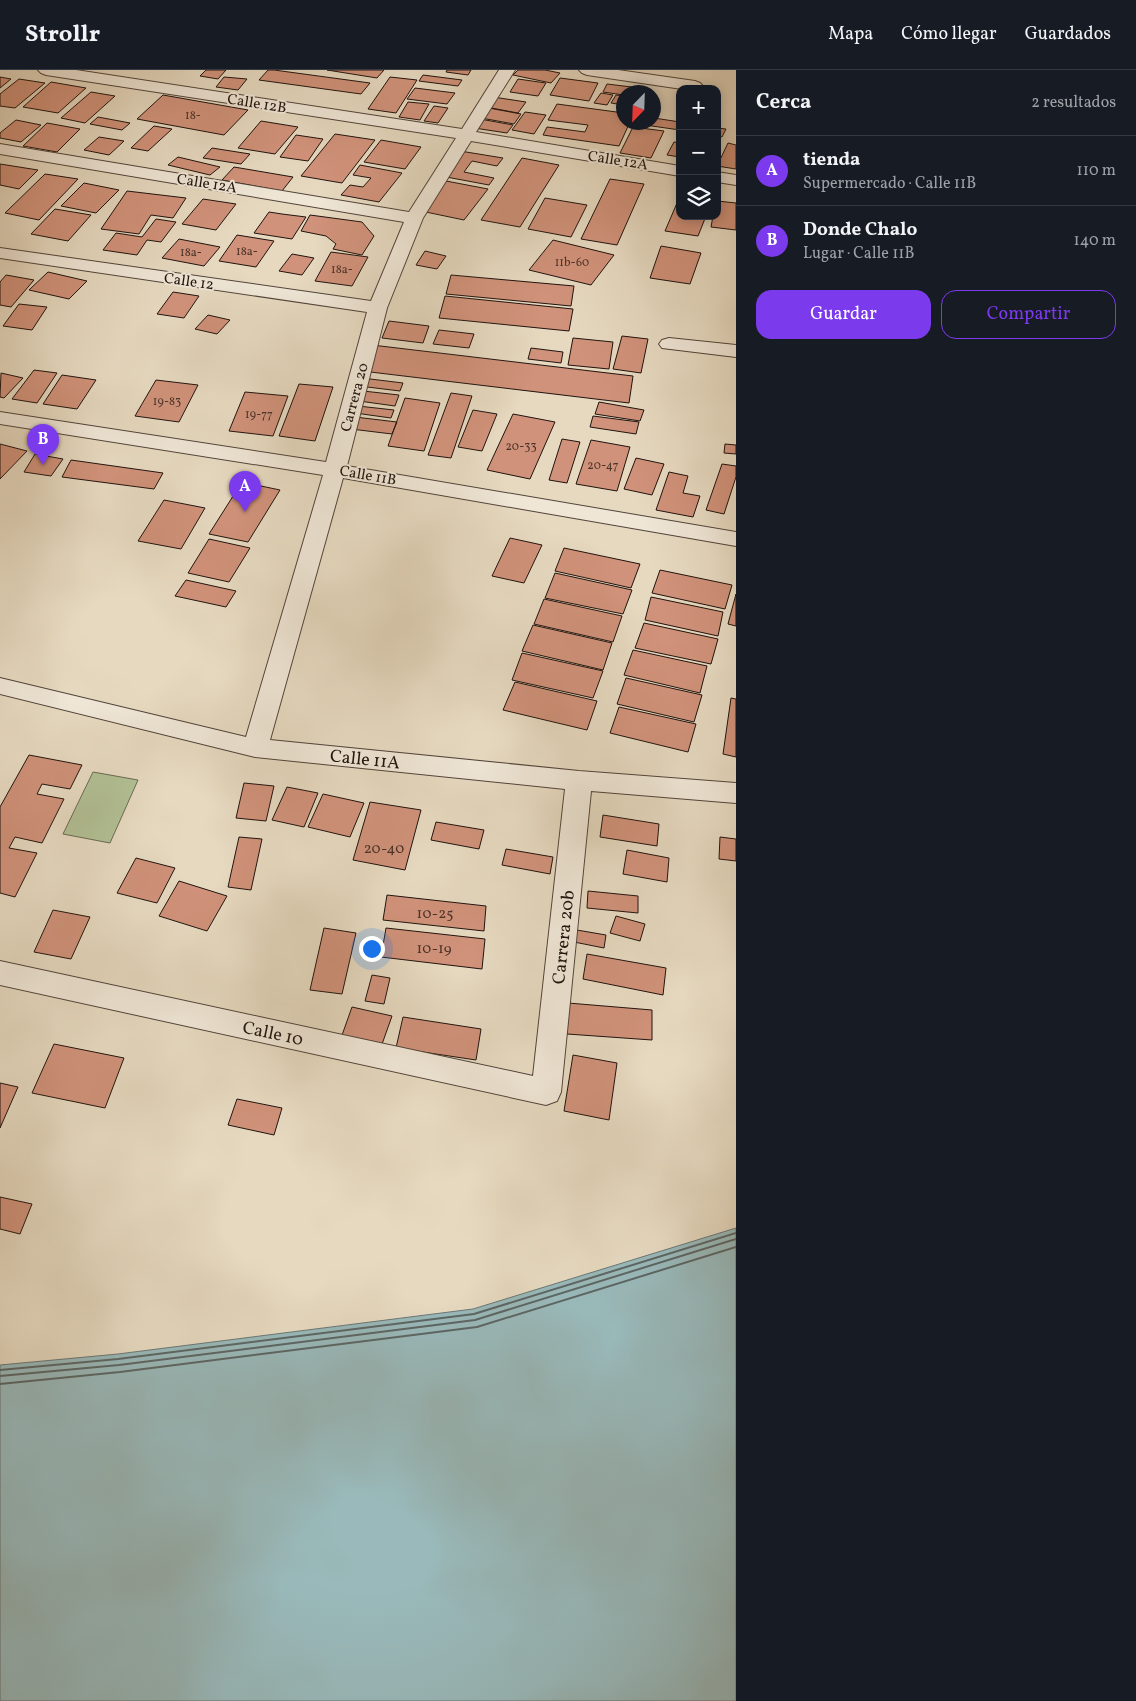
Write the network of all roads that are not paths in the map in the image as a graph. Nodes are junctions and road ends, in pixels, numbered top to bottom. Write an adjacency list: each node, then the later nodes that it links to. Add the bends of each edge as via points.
1 (46, 70): 5 (street, Calle 12B)
2 (508, 70): 5 (street, Carrera 20)
3 (588, 70): 4 (street)
4 (688, 85)
5 (468, 135): 7 (street, Calle 12A); 10 (street, Carrera 20)
6 (0, 149): 10 (street, Calle 12A)
7 (676, 170)
8 (721, 178): 9 (street)
9 (736, 180)
10 (414, 218): 12 (street, Carrera 20)
11 (0, 253): 12 (street, Calle 12)
12 (378, 308): 16 (street, Carrera 20)
13 (669, 344): 14 (street)
14 (736, 351)
15 (0, 418): 16 (street, Calle 11B)
16 (335, 470): 17 (street, Calle 11B); 19 (street, Carrera 20)
17 (736, 539)
18 (0, 686): 19 (street, Calle 11A)
19 (255, 748): 20 (street, Calle 11A)
20 (579, 781): 21 (street, Calle 11A); 23 (street, Carrera 20b)
21 (736, 793)
22 (0, 974): 23 (street, Calle 10)
23 (546, 1092)

